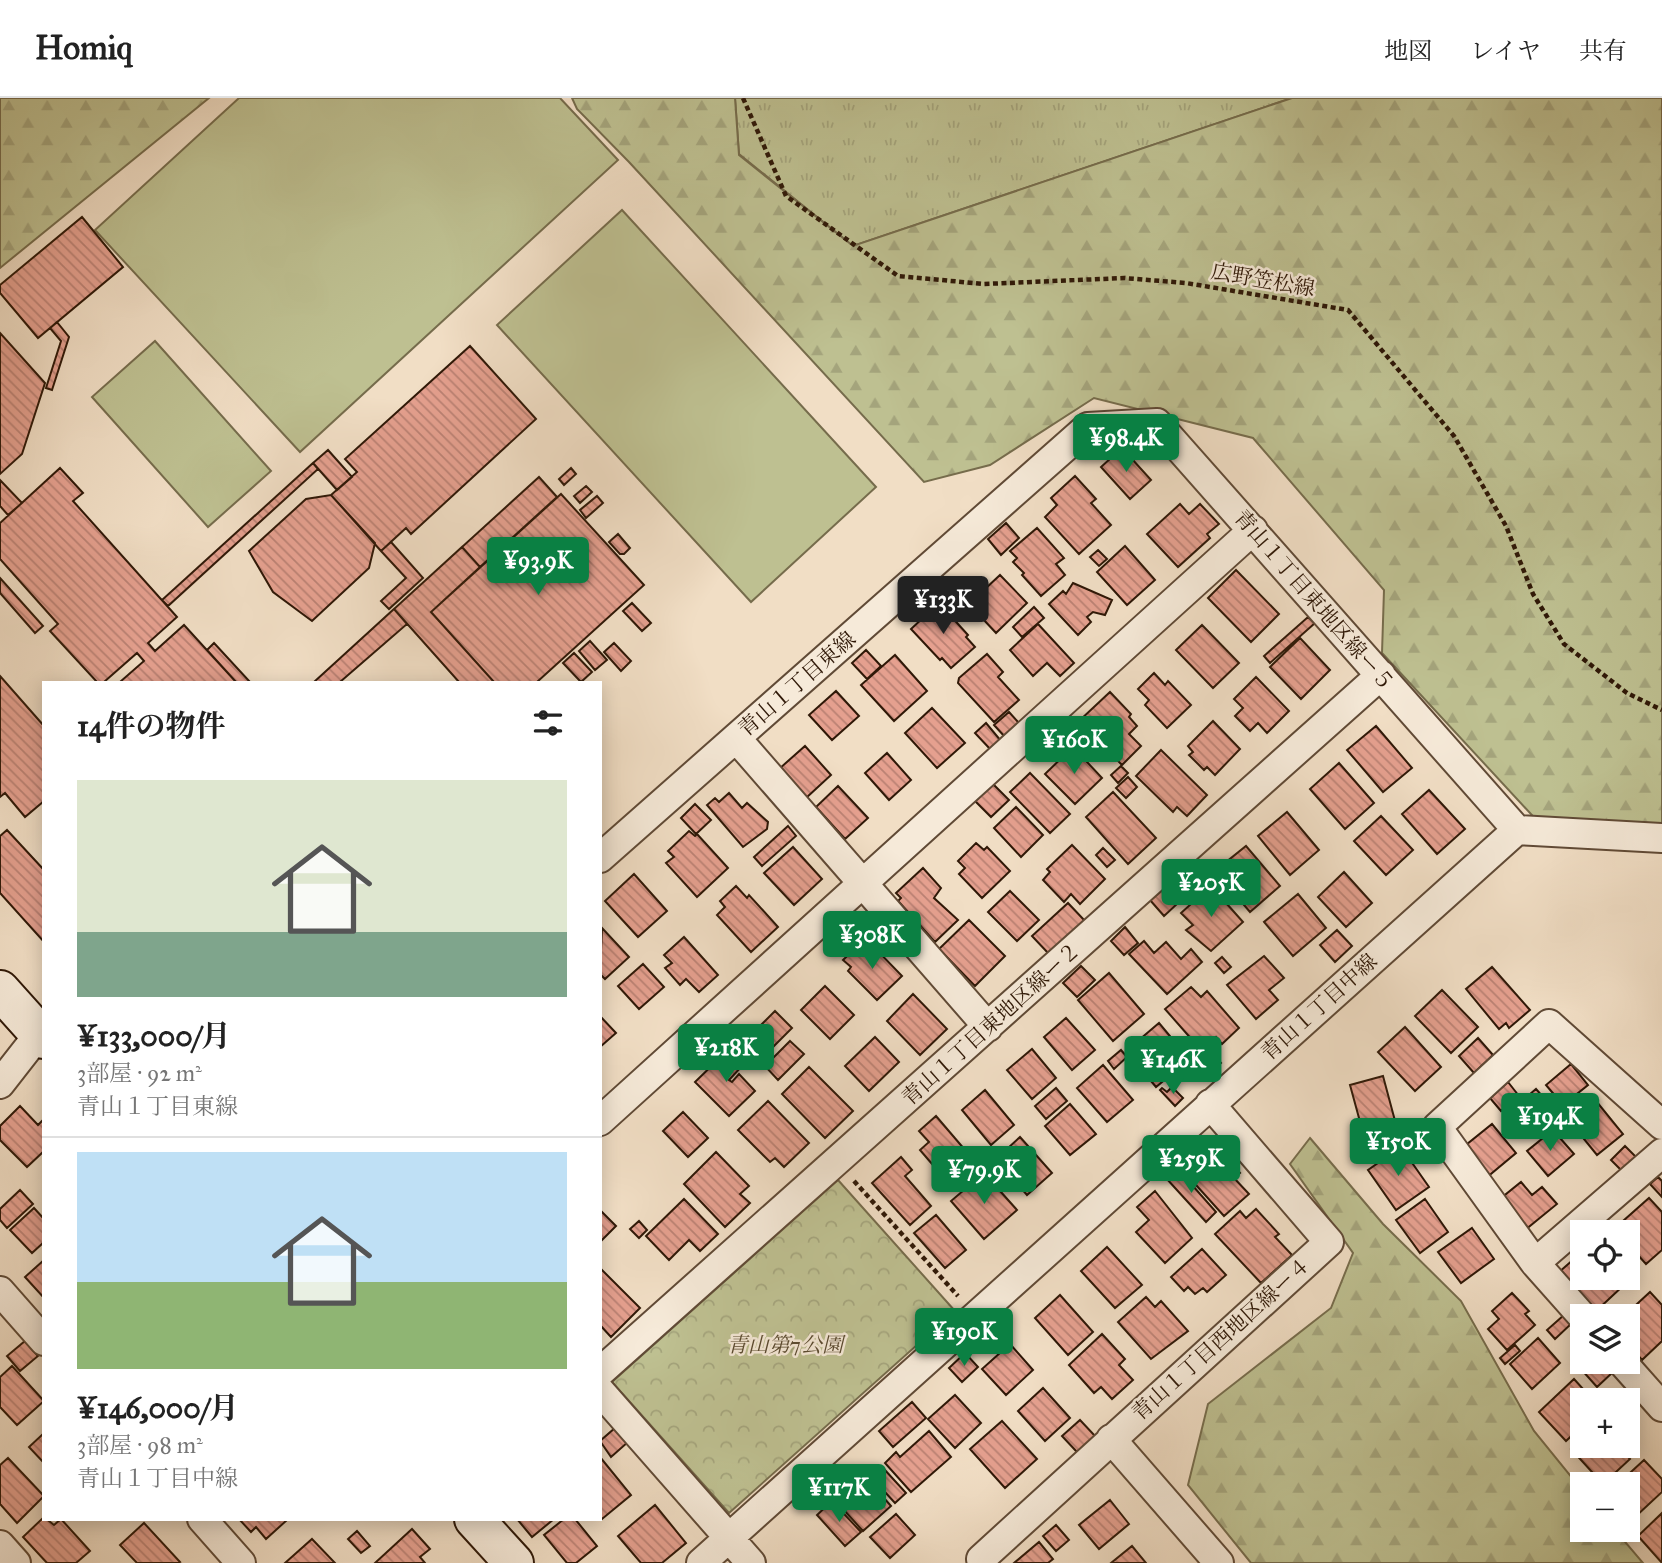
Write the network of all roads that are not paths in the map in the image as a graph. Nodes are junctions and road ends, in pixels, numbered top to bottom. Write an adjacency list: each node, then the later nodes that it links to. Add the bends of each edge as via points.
1 (1088, 427): 2 (street, 青山１丁目東地区線ー５, via 1157,422); 4 (street, 青山１丁目東線)
2 (1252, 530): 3 (street, 青山１丁目東地区線ー５); 8 (street)
3 (1381, 675): 5 (street, 青山１丁目東地区線ー５); 10 (street, 青山１丁目東地区線ー２)
4 (736, 738): 7 (street, 青山１丁目東線); 8 (street)
5 (1517, 830): 6 (street); 13 (street, 青山１丁目中線)
6 (1662, 838)
7 (602, 856)
8 (862, 883): 10 (street); 14 (street)
9 (0, 990): 11 (street)
10 (988, 1027): 21 (street, 青山１丁目東地区線ー２)
11 (41, 1036): 12 (street)
12 (0, 1084)
13 (1210, 1104): 25 (street, 青山１丁目西地区線ー４, via 1329,1242); 28 (street, 青山１丁目中線)
14 (602, 1119)
15 (1662, 1125): 17 (street, via 1549,1024 1437,1127)
16 (1662, 1153): 17 (street)
17 (1535, 1263): 19 (street)
18 (0, 1292): 20 (street)
19 (1571, 1304)
20 (42, 1339)
21 (602, 1370)
22 (1636, 1374): 23 (street)
23 (1657, 1391)
24 (602, 1393): 28 (street)
25 (1111, 1440): 30 (street, 青山１丁目西地区線ー４); 36 (street)
26 (204, 1521): 32 (street)
27 (476, 1521): 33 (street)
28 (728, 1537): 34 (street, 青山１丁目中線); 35 (street)
29 (0, 1545): 31 (street)
30 (980, 1562)
31 (16, 1563)
32 (241, 1563)
33 (514, 1563)
34 (701, 1563)
35 (751, 1563)
36 (1219, 1563)

